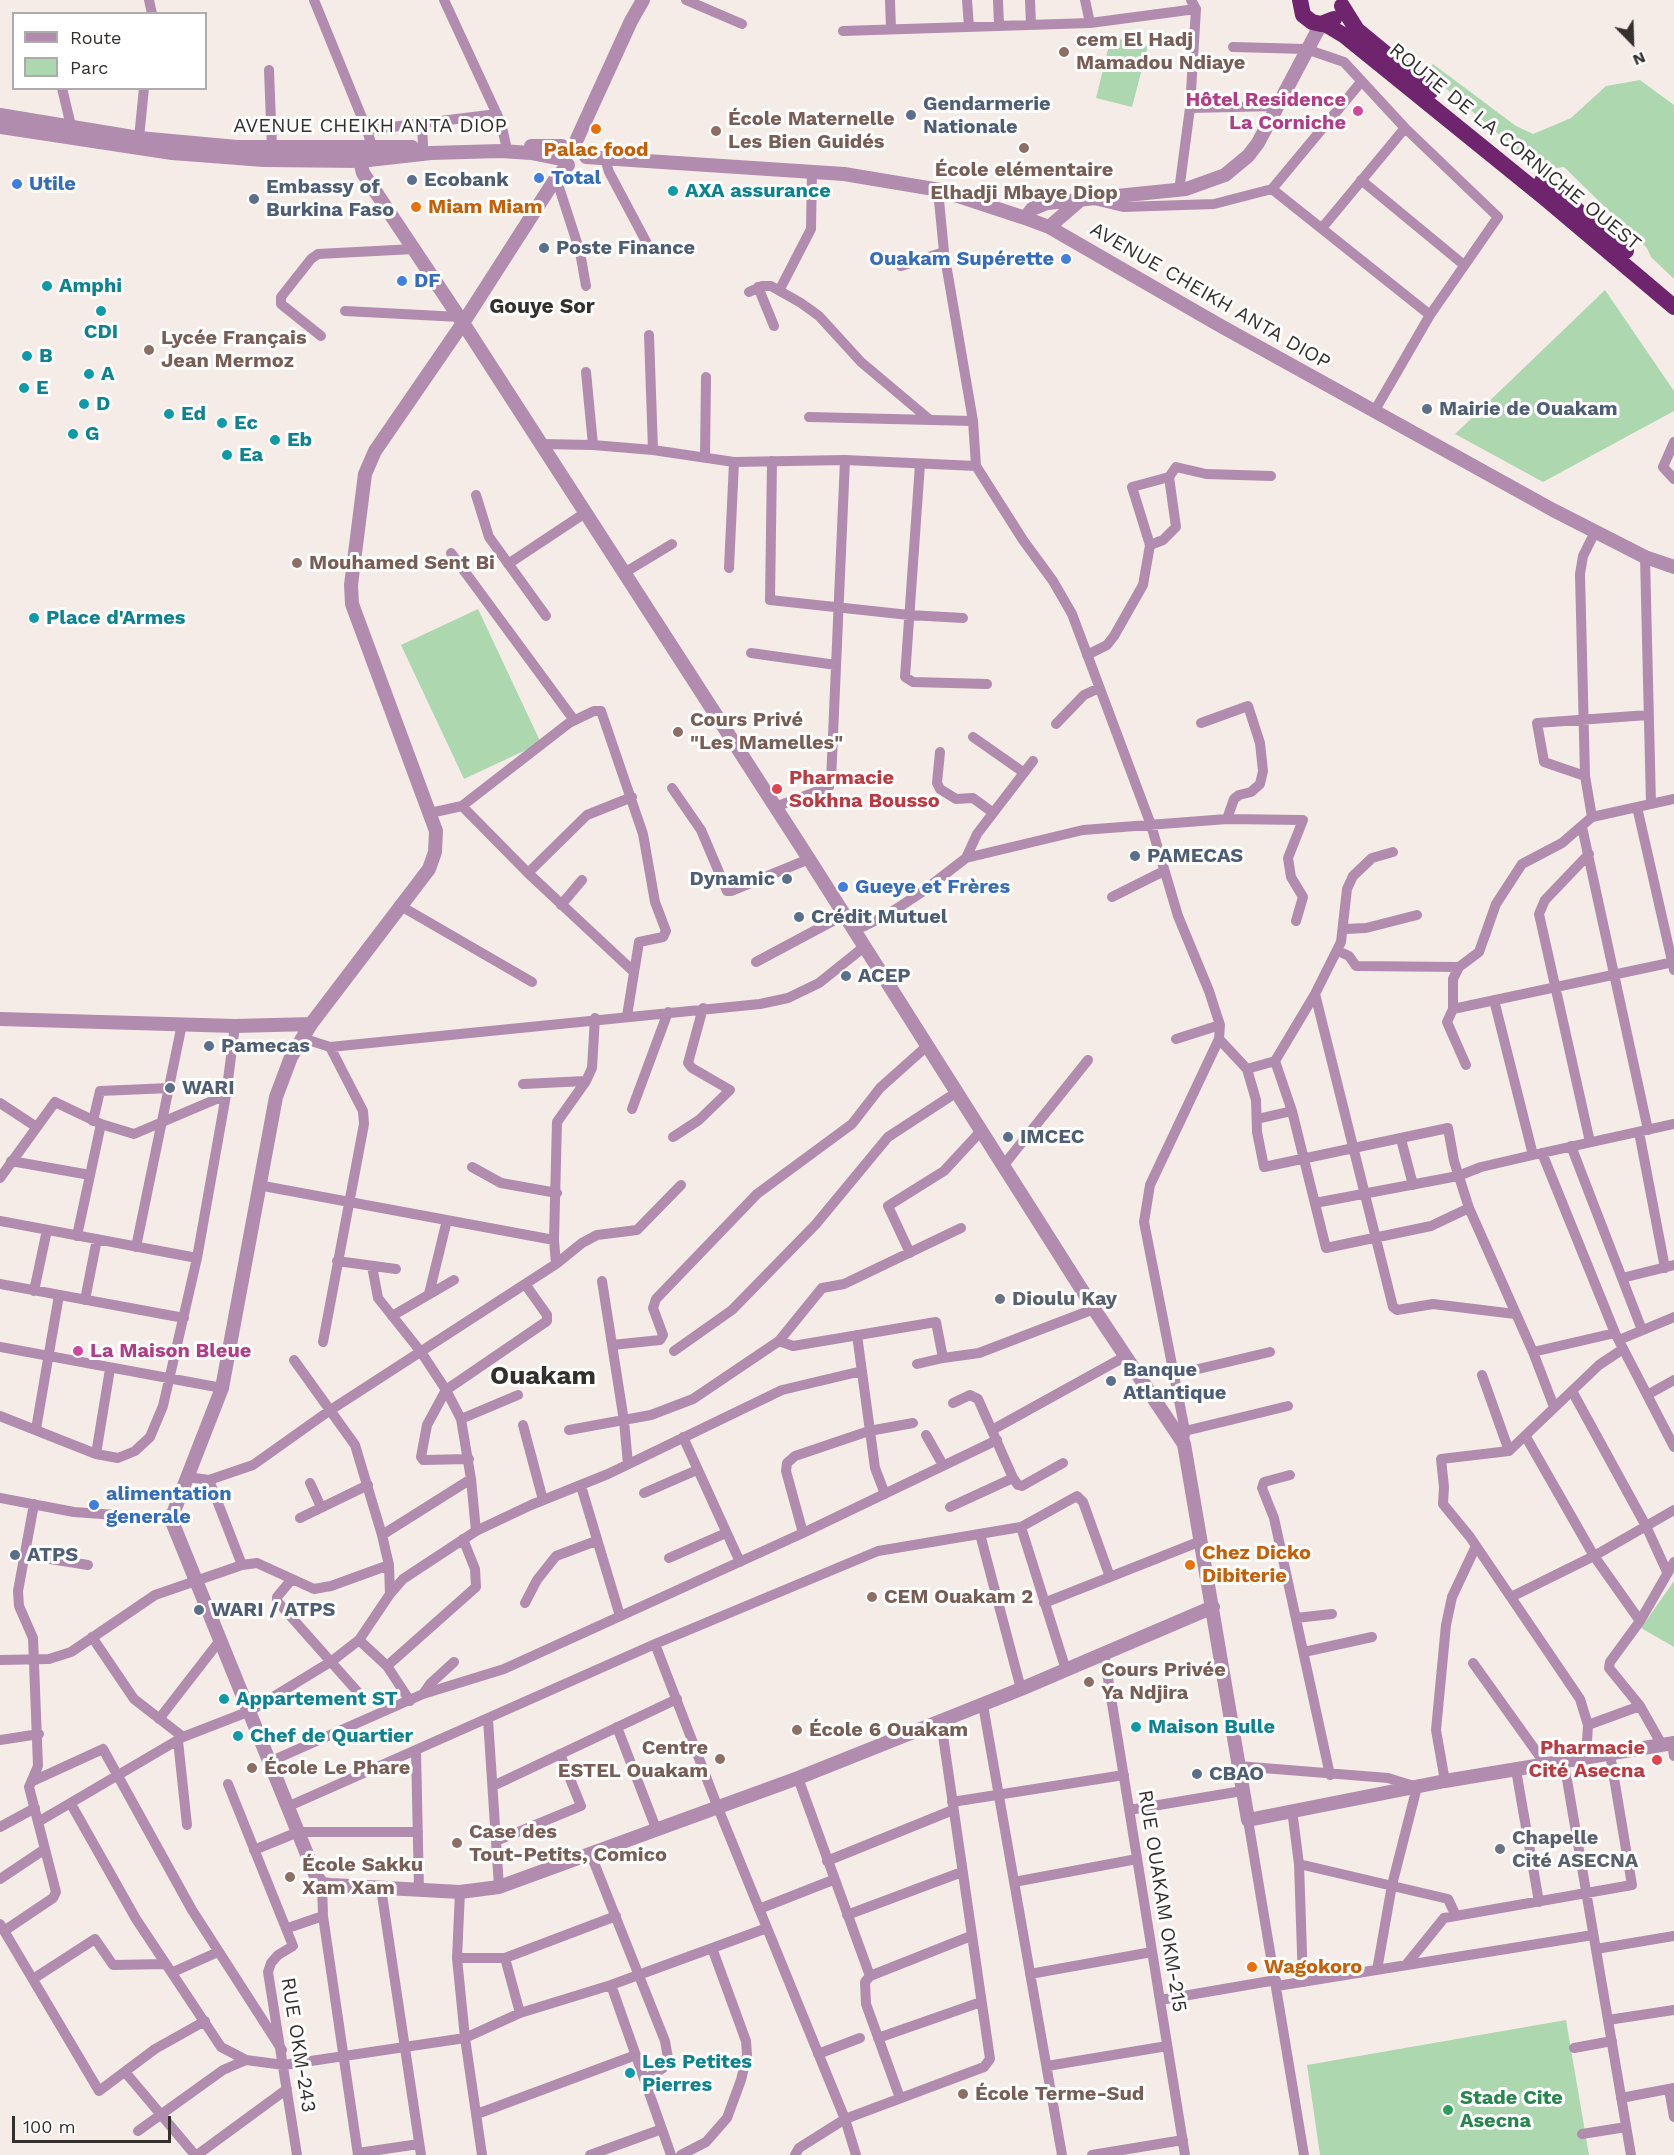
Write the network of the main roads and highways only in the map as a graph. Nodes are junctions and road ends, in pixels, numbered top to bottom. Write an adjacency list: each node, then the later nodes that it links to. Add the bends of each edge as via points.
1 (1342, 3): 2 (highway, via 1338,15); 3 (highway, ROUTE DE LA CORNICHE OUEST, via 1357,30)
2 (1309, 13): 4 (highway, ROUTE DE LA CORNICHE OUEST, via 1487,151)
3 (1674, 293)
4 (1674, 307)

